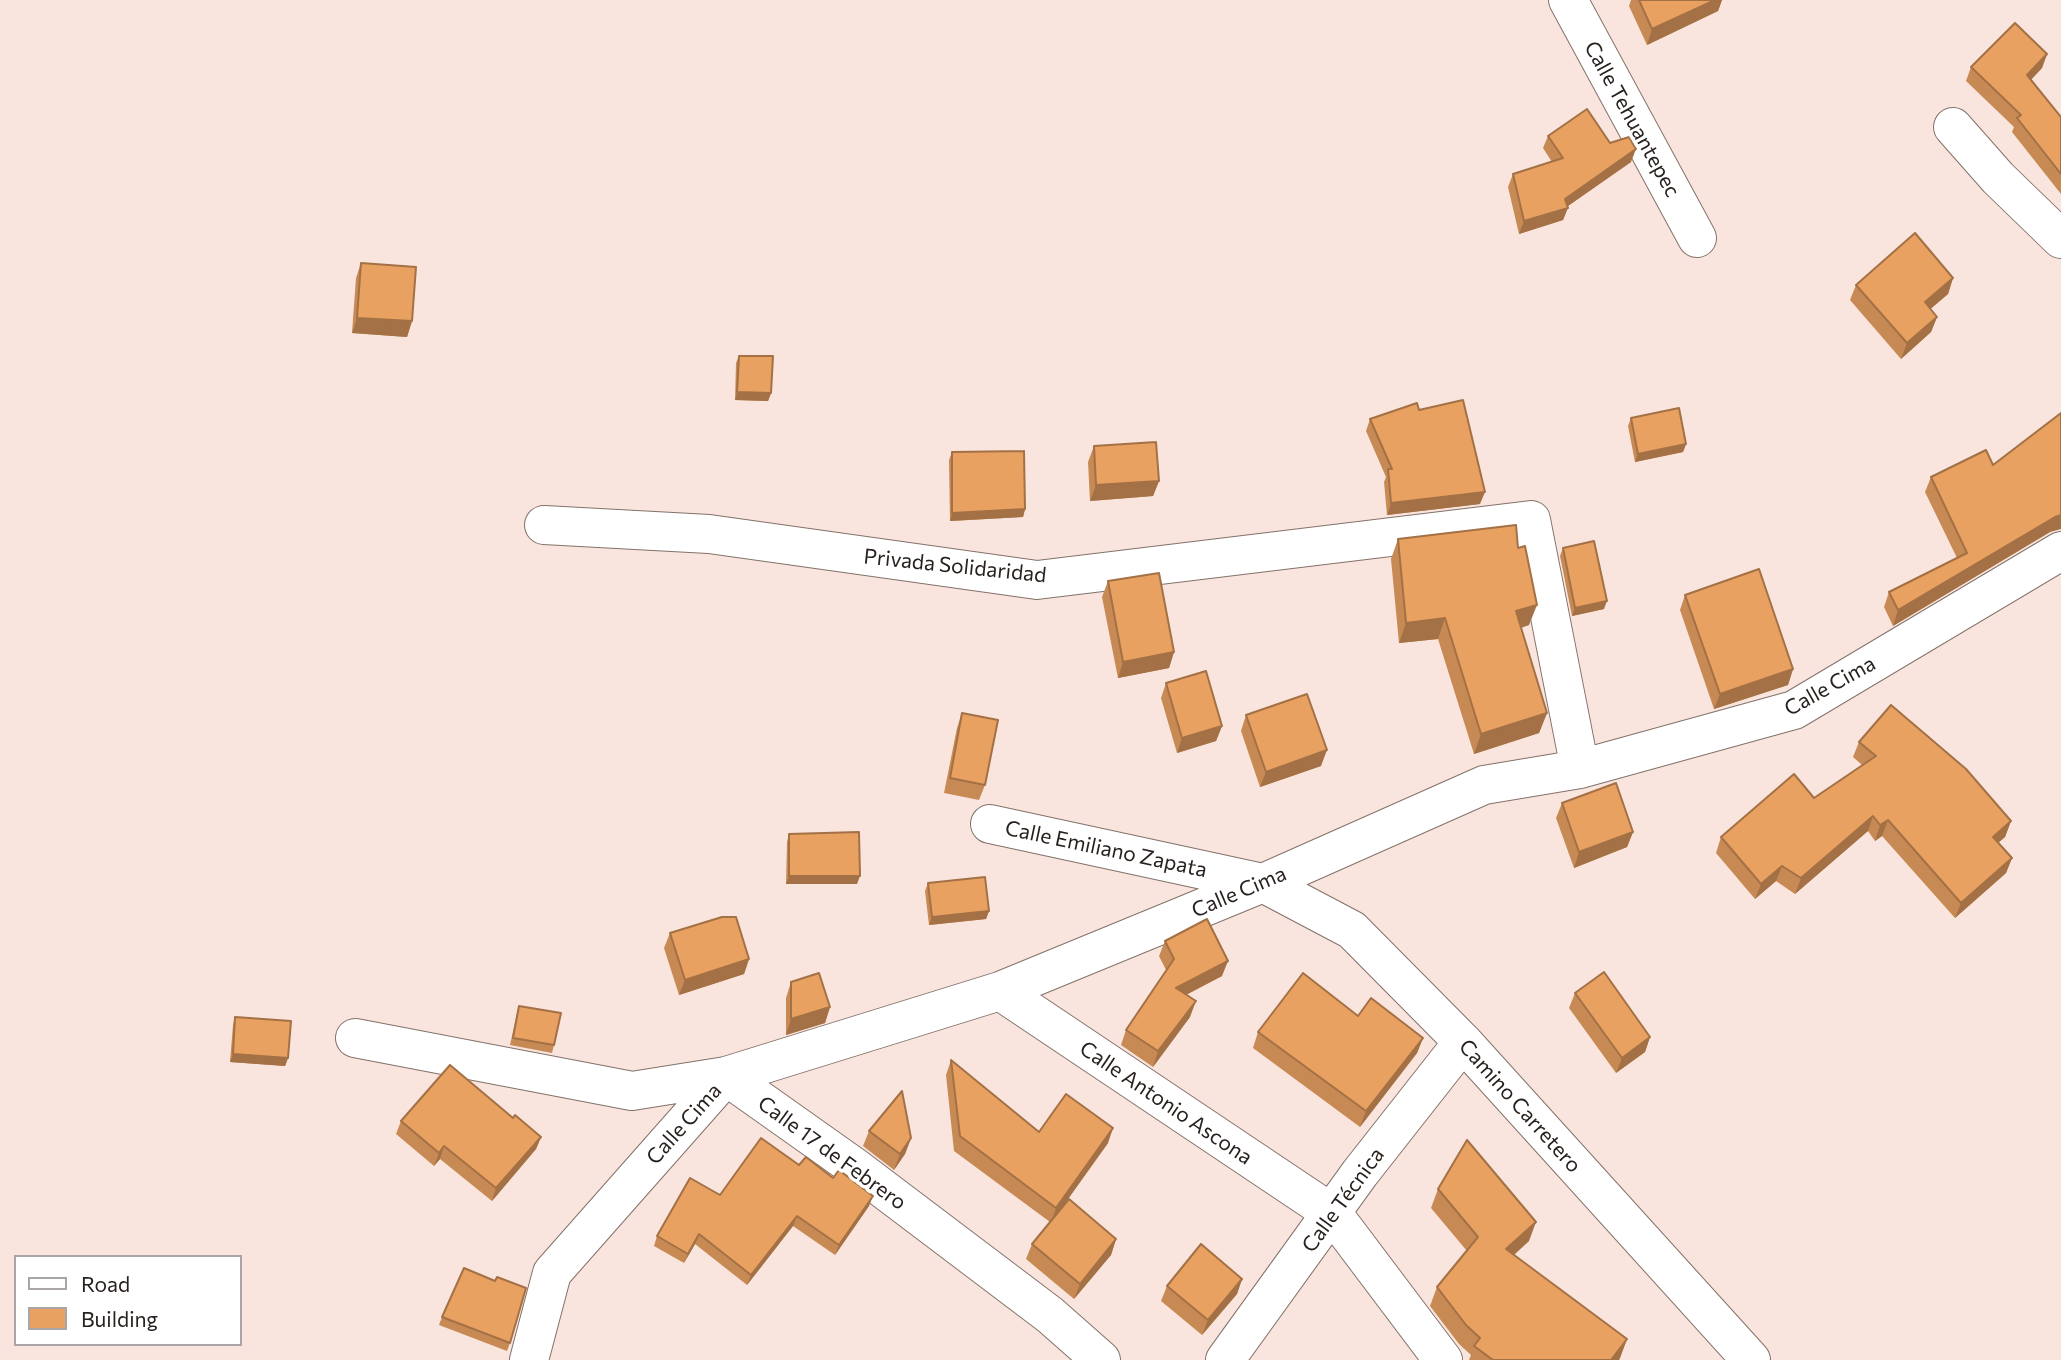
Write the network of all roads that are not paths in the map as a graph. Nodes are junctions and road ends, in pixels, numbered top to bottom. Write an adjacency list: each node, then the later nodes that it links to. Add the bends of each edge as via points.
1 (1568, 0): 3 (street, Calle Tehuantepec)
2 (1953, 127): 4 (street)
3 (1697, 238)
4 (2061, 239)
5 (544, 525): 7 (street, Privada Solidaridad, via 709,534 1037,580 1531,520)
6 (2061, 551): 7 (street, Calle Cima, via 1794,710)
7 (1580, 769): 9 (street, Calle Cima, via 1484,785)
8 (990, 824): 9 (street, Calle Emiliano Zapata)
9 (1263, 883): 10 (street, Calle Cima); 12 (street, Camino Carretero, via 1352,930)
10 (1000, 991): 13 (street, Calle Cima); 14 (street, Calle Antonio Ascona)
11 (355, 1038): 13 (street, via 632,1091)
12 (1463, 1042): 14 (street, Calle Técnica); 19 (street, Camino Carretero)
13 (726, 1076): 15 (street, Calle Cima, via 552,1273); 16 (street, Calle 17 de Febrero, via 853,1166 1039,1307)
14 (1333, 1214): 17 (street, Calle Técnica); 18 (street)
15 (529, 1360)
16 (1101, 1360)
17 (1226, 1360)
18 (1443, 1360)
19 (1751, 1360)

